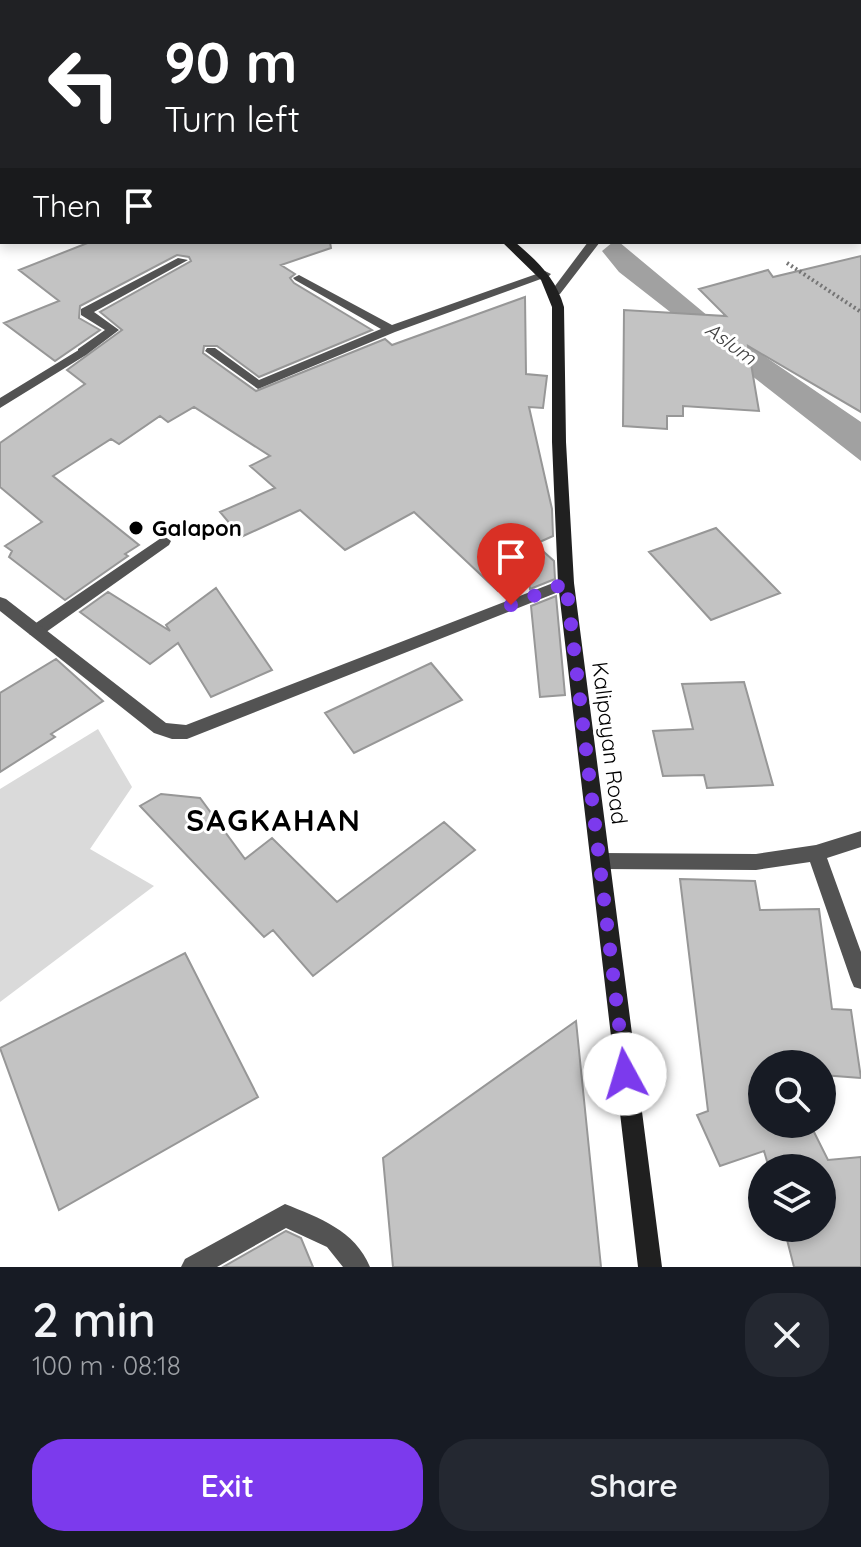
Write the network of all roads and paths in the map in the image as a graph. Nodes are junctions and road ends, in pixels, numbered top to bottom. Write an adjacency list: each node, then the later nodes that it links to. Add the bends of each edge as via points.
1 (510, 244): 5 (street, Kalipayan Road)
2 (590, 247): 7 (street)
3 (182, 260): 11 (street, via 85,312 113,330)
4 (787, 263): 8 (path)
5 (545, 274): 7 (street, Kalipayan Road); 9 (street)
6 (299, 278): 9 (street)
7 (556, 292): 13 (street, Kalipayan Road)
8 (861, 312)
9 (391, 329): 10 (street, via 258,385)
10 (211, 351)
11 (0, 404)
12 (164, 541): 15 (street)
13 (566, 583): 15 (street, via 187,732 160,728); 18 (street, Kalipayan Road)
14 (3, 609): 15 (street)
15 (36, 631)
16 (861, 839): 17 (street)
17 (816, 853): 18 (street, via 756,862); 19 (street)
18 (601, 861): 22 (street, Kalipayan Road)
19 (861, 980)
20 (193, 1267): 21 (street, via 285,1216 335,1239)
21 (358, 1267)
22 (650, 1267)

